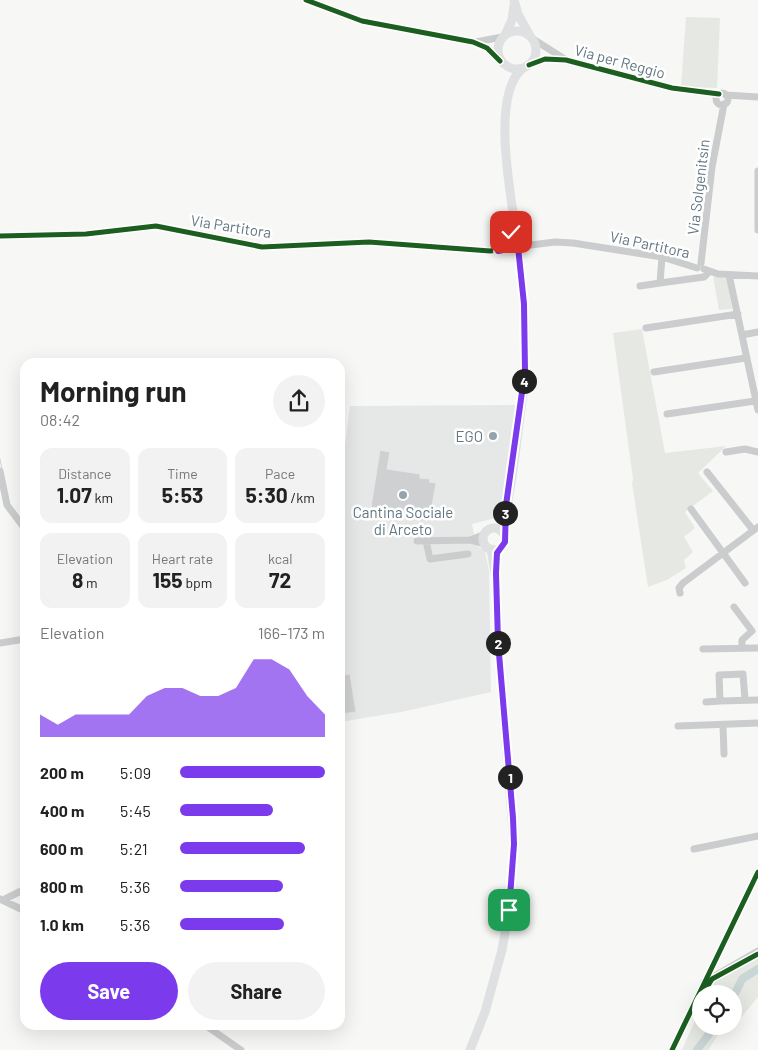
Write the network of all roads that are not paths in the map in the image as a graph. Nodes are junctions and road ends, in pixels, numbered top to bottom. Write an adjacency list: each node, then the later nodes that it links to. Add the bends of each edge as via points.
1 (306, 0): 5 (street, via 362,21)
2 (514, 0): 3 (main road, via 513,16); 4 (main road)
3 (504, 36): 4 (main road, via 518,31); 5 (street, via 488,42); 7 (main road, via 497,51)
4 (531, 38): 6 (street, Via per Reggio); 8 (main road, via 536,51)
5 (473, 42): 7 (street, via 488,49)
6 (566, 60): 8 (street, Via per Reggio, via 545,59); 11 (street, Via per Reggio)
7 (501, 62): 8 (main road, via 510,68); 9 (main road, via 507,73)
8 (525, 67): 9 (main road, via 514,77)
9 (509, 91): 15 (main road, via 505,134)
10 (758, 97): 11 (street, Via per Reggio, via 736,95)
11 (722, 99): 17 (street, Via Solgenitsin, via 709,185)
12 (758, 171): 13 (street)
13 (758, 230)
14 (0, 236): 15 (street, Via Partitora, via 86,234 156,226 262,247 369,242 490,251)
15 (521, 247): 16 (street, Via Partitora, via 573,243); 35 (main road, via 525,371)
16 (662, 257): 17 (street, Via Partitora); 20 (street)
17 (703, 268): 18 (street, Via Partitora); 20 (street, via 704,277)
18 (729, 275): 19 (street, Via Partitora); 22 (street)
19 (758, 276)
20 (660, 283): 21 (street)
21 (640, 286)
22 (738, 314): 23 (street); 25 (street)
23 (646, 328)
24 (758, 332): 25 (street)
25 (742, 336): 26 (street)
26 (746, 358): 27 (street); 28 (street)
27 (654, 372)
28 (755, 401): 29 (street); 30 (street)
29 (758, 410)
30 (667, 414)
31 (726, 452): 32 (street, via 745,449)
32 (758, 452)
33 (0, 471): 37 (street, via 7,505)
34 (707, 472): 39 (street)
35 (506, 505): 38 (main road); 40 (main road)
36 (691, 509): 46 (street)
37 (20, 522)
38 (495, 527): 40 (main road); 44 (main road, via 488,529)
39 (755, 529): 46 (street)
40 (505, 534): 44 (main road, via 505,544)
41 (426, 541): 42 (street); 43 (street); 47 (street, via 430,559)
42 (456, 541): 44 (street); 47 (street)
43 (417, 542)
44 (489, 544): 74 (main road, via 496,573 498,642 513,818 512,880 502,950 485,1012)
45 (468, 554): 47 (street)
46 (723, 554): 48 (street); 49 (street, via 683,583 679,588)
47 (456, 555)
48 (745, 583)
49 (680, 594)
50 (734, 608): 53 (street, via 752,631 742,640)
51 (20, 641): 52 (street)
52 (0, 644)
53 (742, 648): 54 (street); 55 (street)
54 (758, 648)
55 (703, 649)
56 (745, 700): 57 (street); 58 (street); 58 (street, via 743,674 719,675)
57 (758, 700)
58 (720, 701): 59 (street)
59 (706, 702)
60 (758, 723): 61 (street)
61 (723, 724): 62 (street); 63 (street)
62 (678, 726)
63 (724, 754)
64 (758, 836): 65 (street)
65 (694, 849)
66 (758, 872): 71 (street)
67 (20, 891): 68 (street)
68 (2, 899): 69 (street)
69 (20, 908)
70 (758, 951): 71 (street)
71 (704, 982): 75 (street)
72 (211, 1030): 73 (street)
73 (236, 1049)
74 (470, 1050)
75 (672, 1050)

